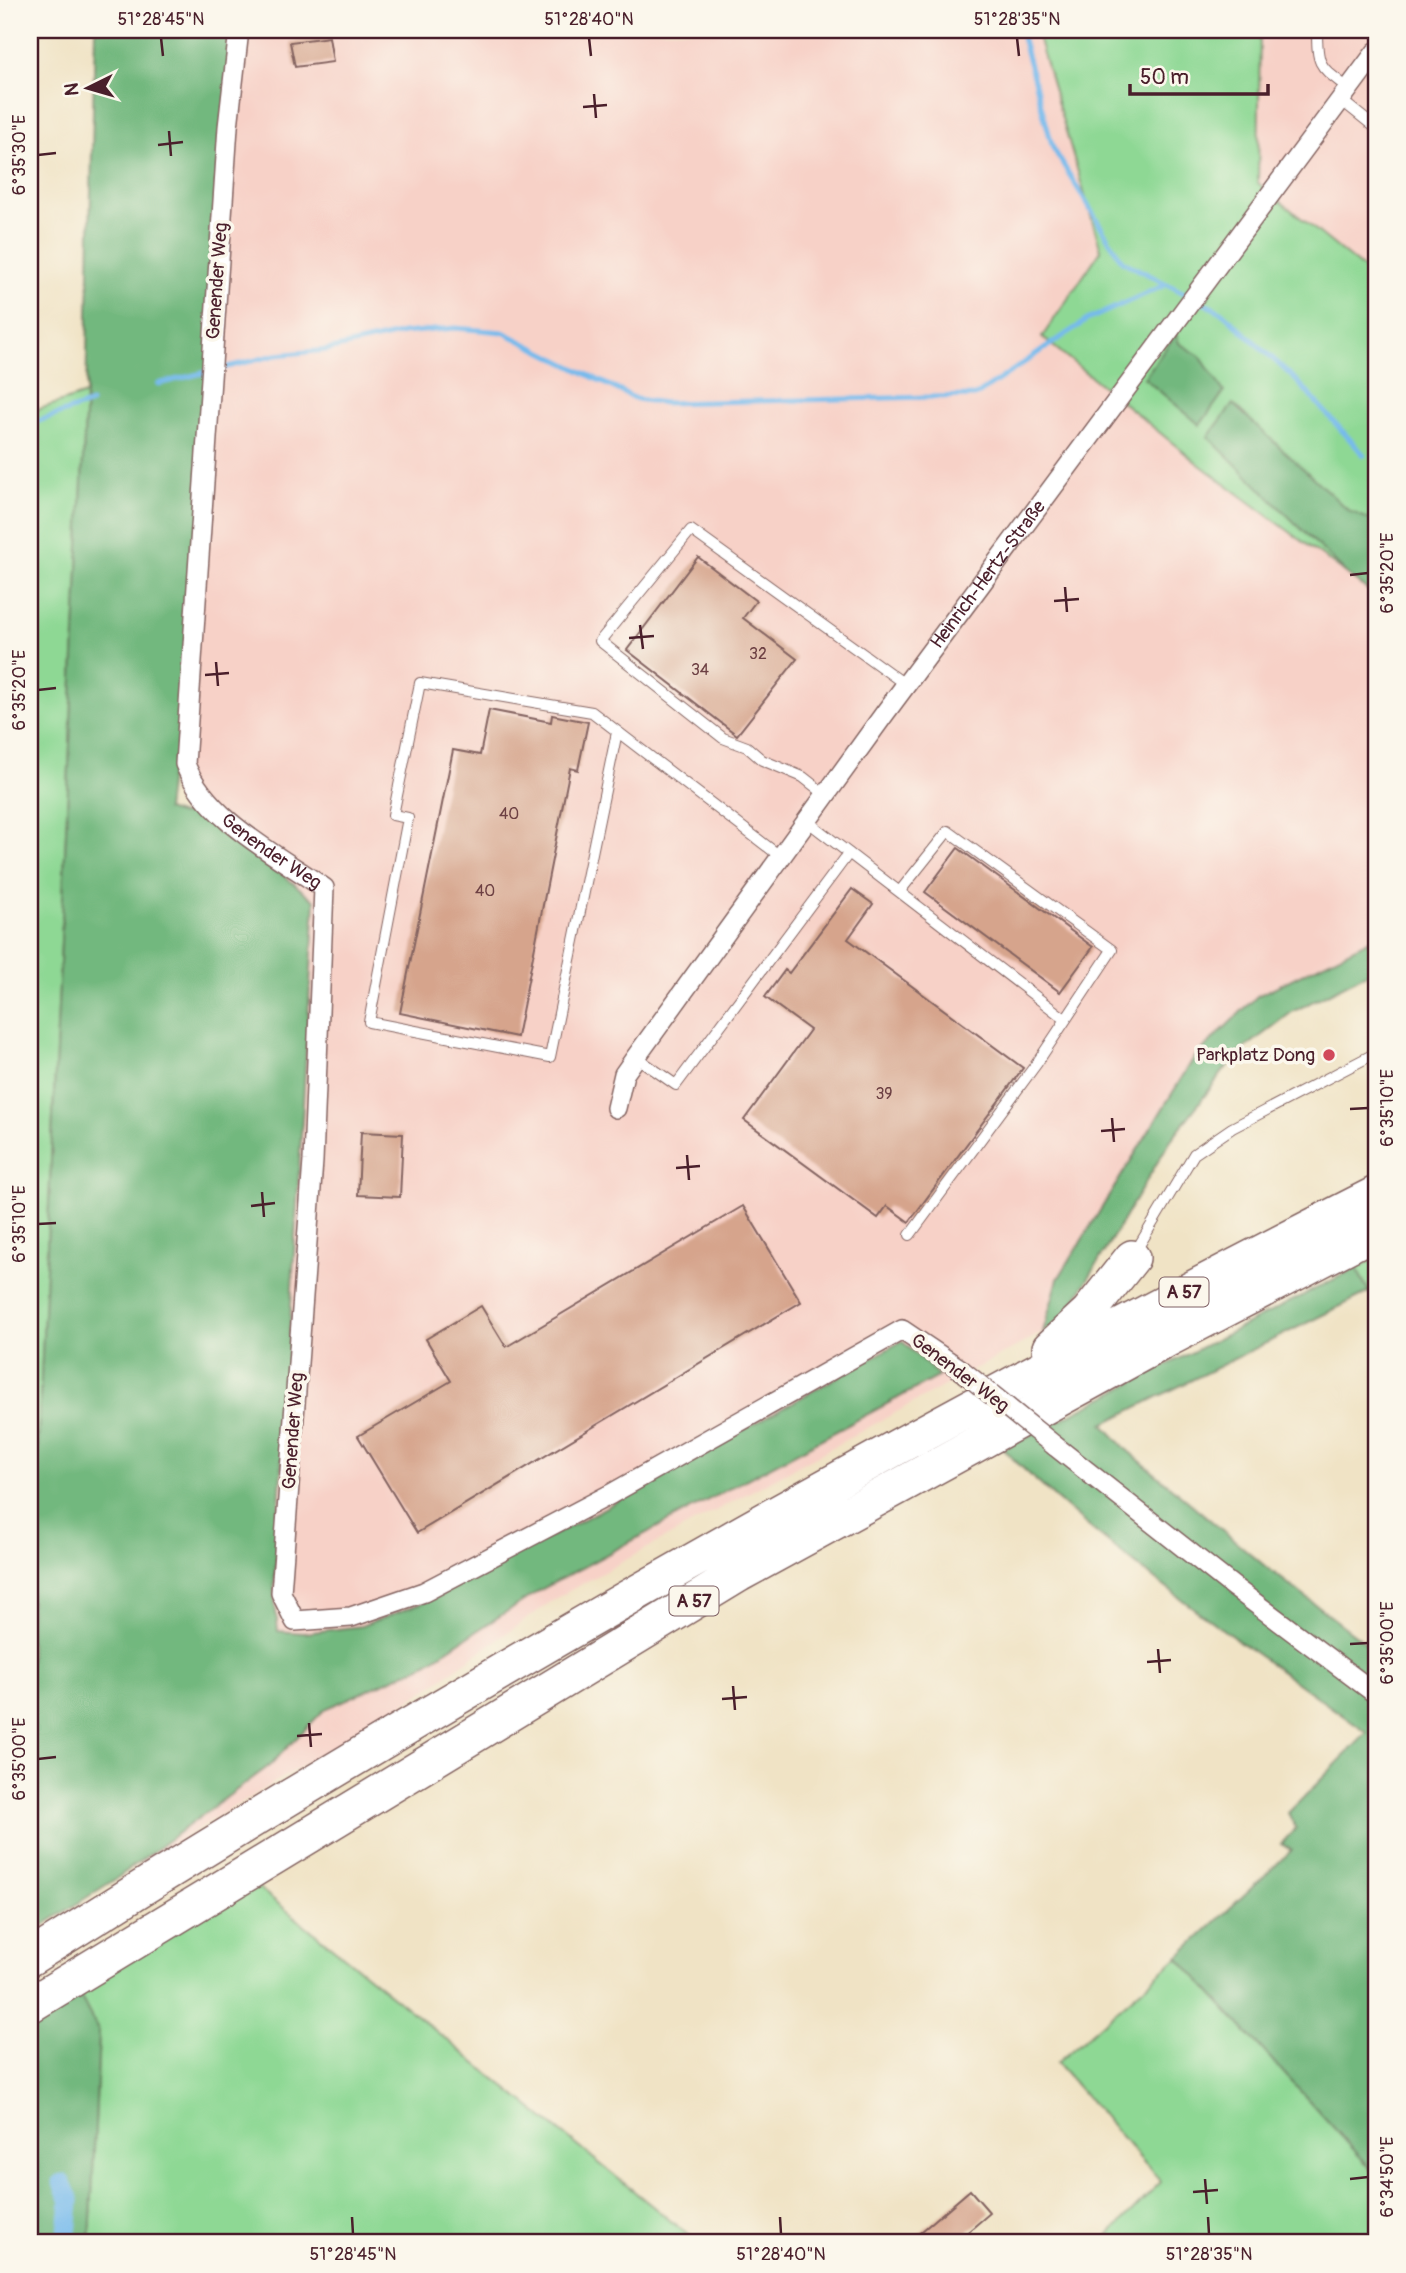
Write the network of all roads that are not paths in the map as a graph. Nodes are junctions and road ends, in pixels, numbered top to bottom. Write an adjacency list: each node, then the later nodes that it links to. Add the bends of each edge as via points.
1 (239, 30): 22 (street, Genender Weg, bridge, via 228,127 185,764 194,786 216,811 324,888 313,1161 281,1593 295,1621 351,1617 424,1592 611,1494 902,1330 960,1369)
2 (1317, 30): 4 (lane, via 1317,59)
3 (1376, 52): 4 (street, Heinrich-Hertz-Straße)
4 (1345, 95): 5 (lane); 6 (street, Heinrich-Hertz-Straße)
5 (1376, 128)
6 (906, 685): 8 (street, Heinrich-Hertz-Straße); 8 (lane, via 691,530 600,641 723,738 803,777)
7 (617, 733): 7 (lane, via 592,712 420,682 393,815 408,818 369,1022 550,1057); 11 (lane)
8 (826, 795): 9 (street, Heinrich-Hertz-Straße)
9 (807, 821): 10 (lane); 11 (street, Heinrich-Hertz-Straße)
10 (849, 853): 12 (lane); 15 (lane, via 676,1084)
11 (781, 857): 15 (street, Heinrich-Hertz-Straße)
12 (900, 891): 13 (lane); 13 (lane, via 948,831 1112,950)
13 (1065, 1019): 19 (lane)
14 (1376, 1053): 20 (lane, via 1232,1128 1194,1153)
15 (636, 1057): 16 (street, Heinrich-Hertz-Straße, via 624,1074)
16 (616, 1108)
17 (1376, 1194): 21 (highway, A 57)
18 (1376, 1231): 24 (highway, A 57, via 1168,1339 740,1574)
19 (910, 1235)
20 (1132, 1258): 21 (highway, via 1089,1312)
21 (994, 1394): 23 (highway, A 57, via 466,1692)
22 (1376, 1694)
23 (30, 1958)
24 (30, 2005)

